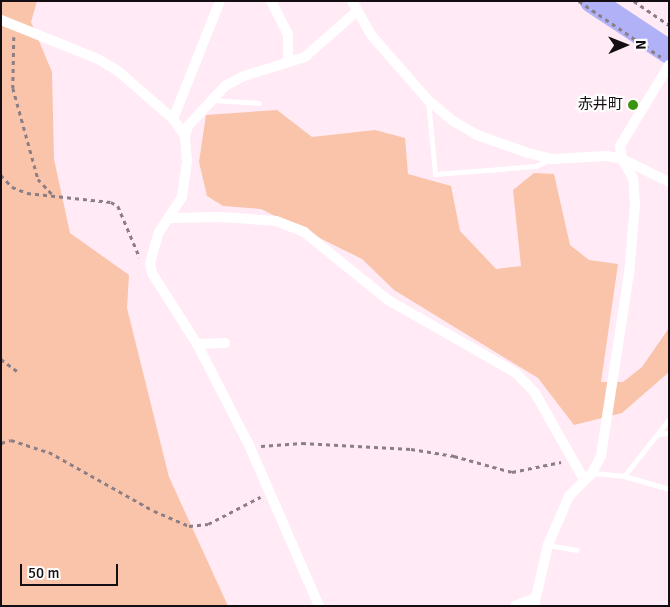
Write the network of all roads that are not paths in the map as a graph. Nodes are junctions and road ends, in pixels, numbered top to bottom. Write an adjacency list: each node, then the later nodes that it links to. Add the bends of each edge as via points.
1 (220, 1): 11 (street)
2 (270, 1): 6 (street, via 288,35)
3 (352, 1): 4 (street)
4 (356, 12): 6 (street, via 305,57); 9 (street, via 372,36)
5 (1, 20): 11 (street, via 98,59 118,71)
6 (288, 62): 8 (street, via 244,76)
7 (669, 64): 14 (street, via 622,139)
8 (210, 100): 10 (lane); 12 (street, via 188,126)
9 (428, 100): 13 (street, via 453,121 477,135); 13 (lane, via 435,174 536,166)
10 (259, 103)
11 (173, 119): 12 (street)
12 (185, 136): 16 (street, via 187,161 182,197)
13 (552, 159): 14 (street, via 607,156)
14 (622, 159): 15 (street); 22 (street, via 635,190 629,274 601,456)
15 (669, 182)
16 (171, 218): 18 (street, via 159,232 150,263 152,273); 22 (street, via 276,221 304,232 388,300 516,373 535,393 573,460)
17 (225, 343): 18 (street)
18 (197, 344): 28 (street, via 250,447)
19 (669, 419): 21 (lane)
20 (669, 433): 21 (lane)
21 (658, 434): 23 (lane)
22 (588, 475): 23 (lane); 25 (street, via 569,496)
23 (624, 476): 24 (lane)
24 (669, 490)
25 (548, 545): 26 (lane); 27 (street)
26 (577, 550)
27 (534, 602): 29 (street)
28 (319, 606)
29 (515, 606)

